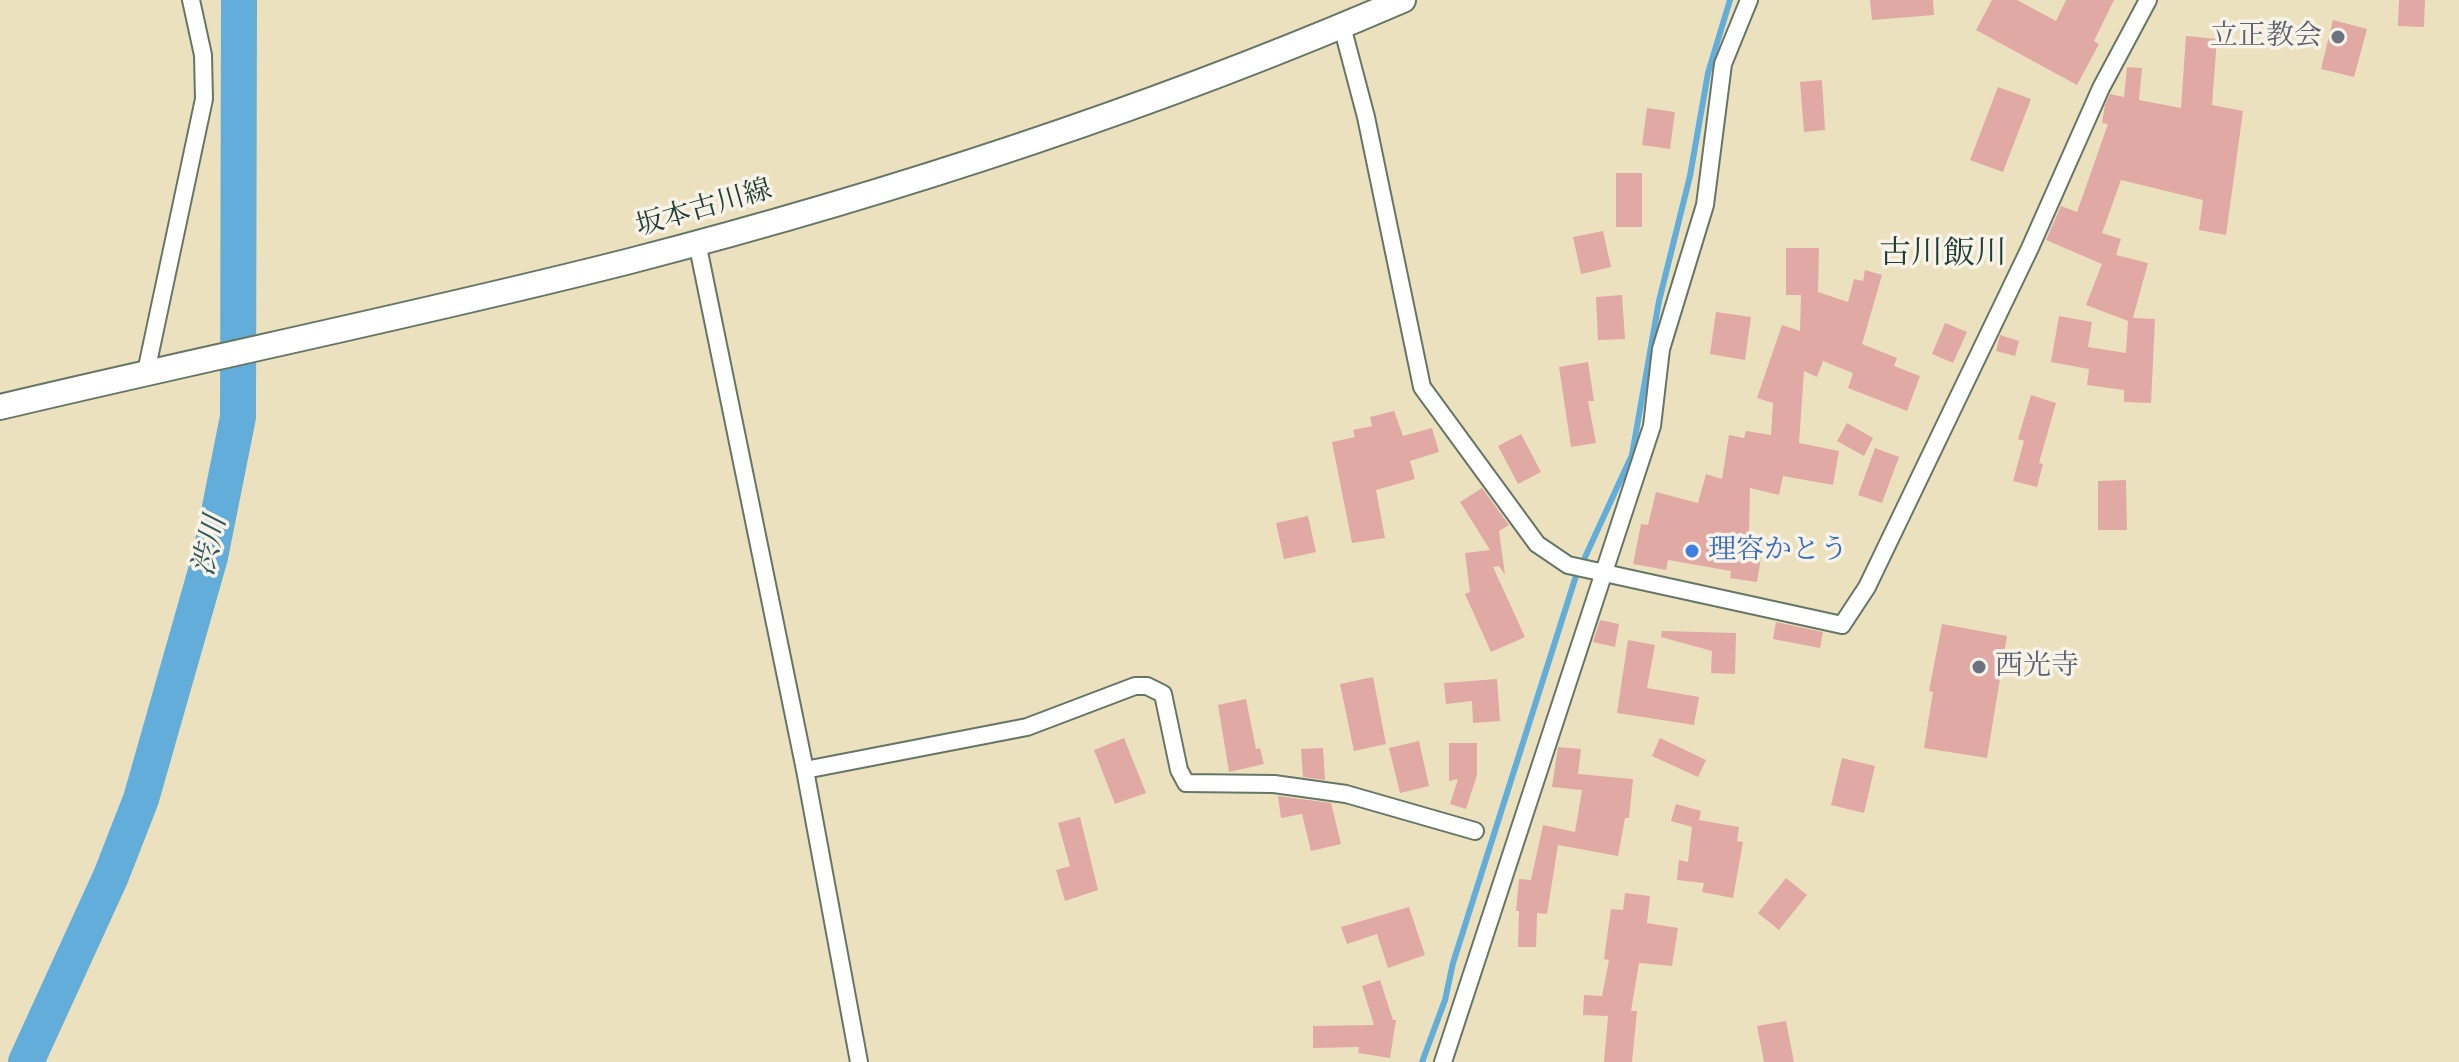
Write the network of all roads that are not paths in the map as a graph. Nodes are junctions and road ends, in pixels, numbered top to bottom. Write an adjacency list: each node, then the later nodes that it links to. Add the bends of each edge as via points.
1 (191, 0): 7 (street, via 203,55 204,99)
2 (1403, 0): 5 (main road, 坂本古川線)
3 (1749, 0): 9 (street, via 1723,64 1705,205 1661,349 1652,426)
4 (2148, 0): 9 (street, via 2101,88 1867,587 1842,625)
5 (1342, 26): 6 (main road, 坂本古川線, via 921,177); 9 (street, via 1422,387 1537,544 1568,565)
6 (697, 242): 7 (main road, 坂本古川線); 10 (street)
7 (158, 370): 8 (main road, 坂本古川線)
8 (0, 407)
9 (1602, 572): 13 (street)
10 (805, 770): 11 (street, via 1027,727 1147,686 1163,694 1186,783 1274,784 1346,794); 12 (street)
11 (1475, 831)
12 (859, 1062)
13 (1443, 1062)

